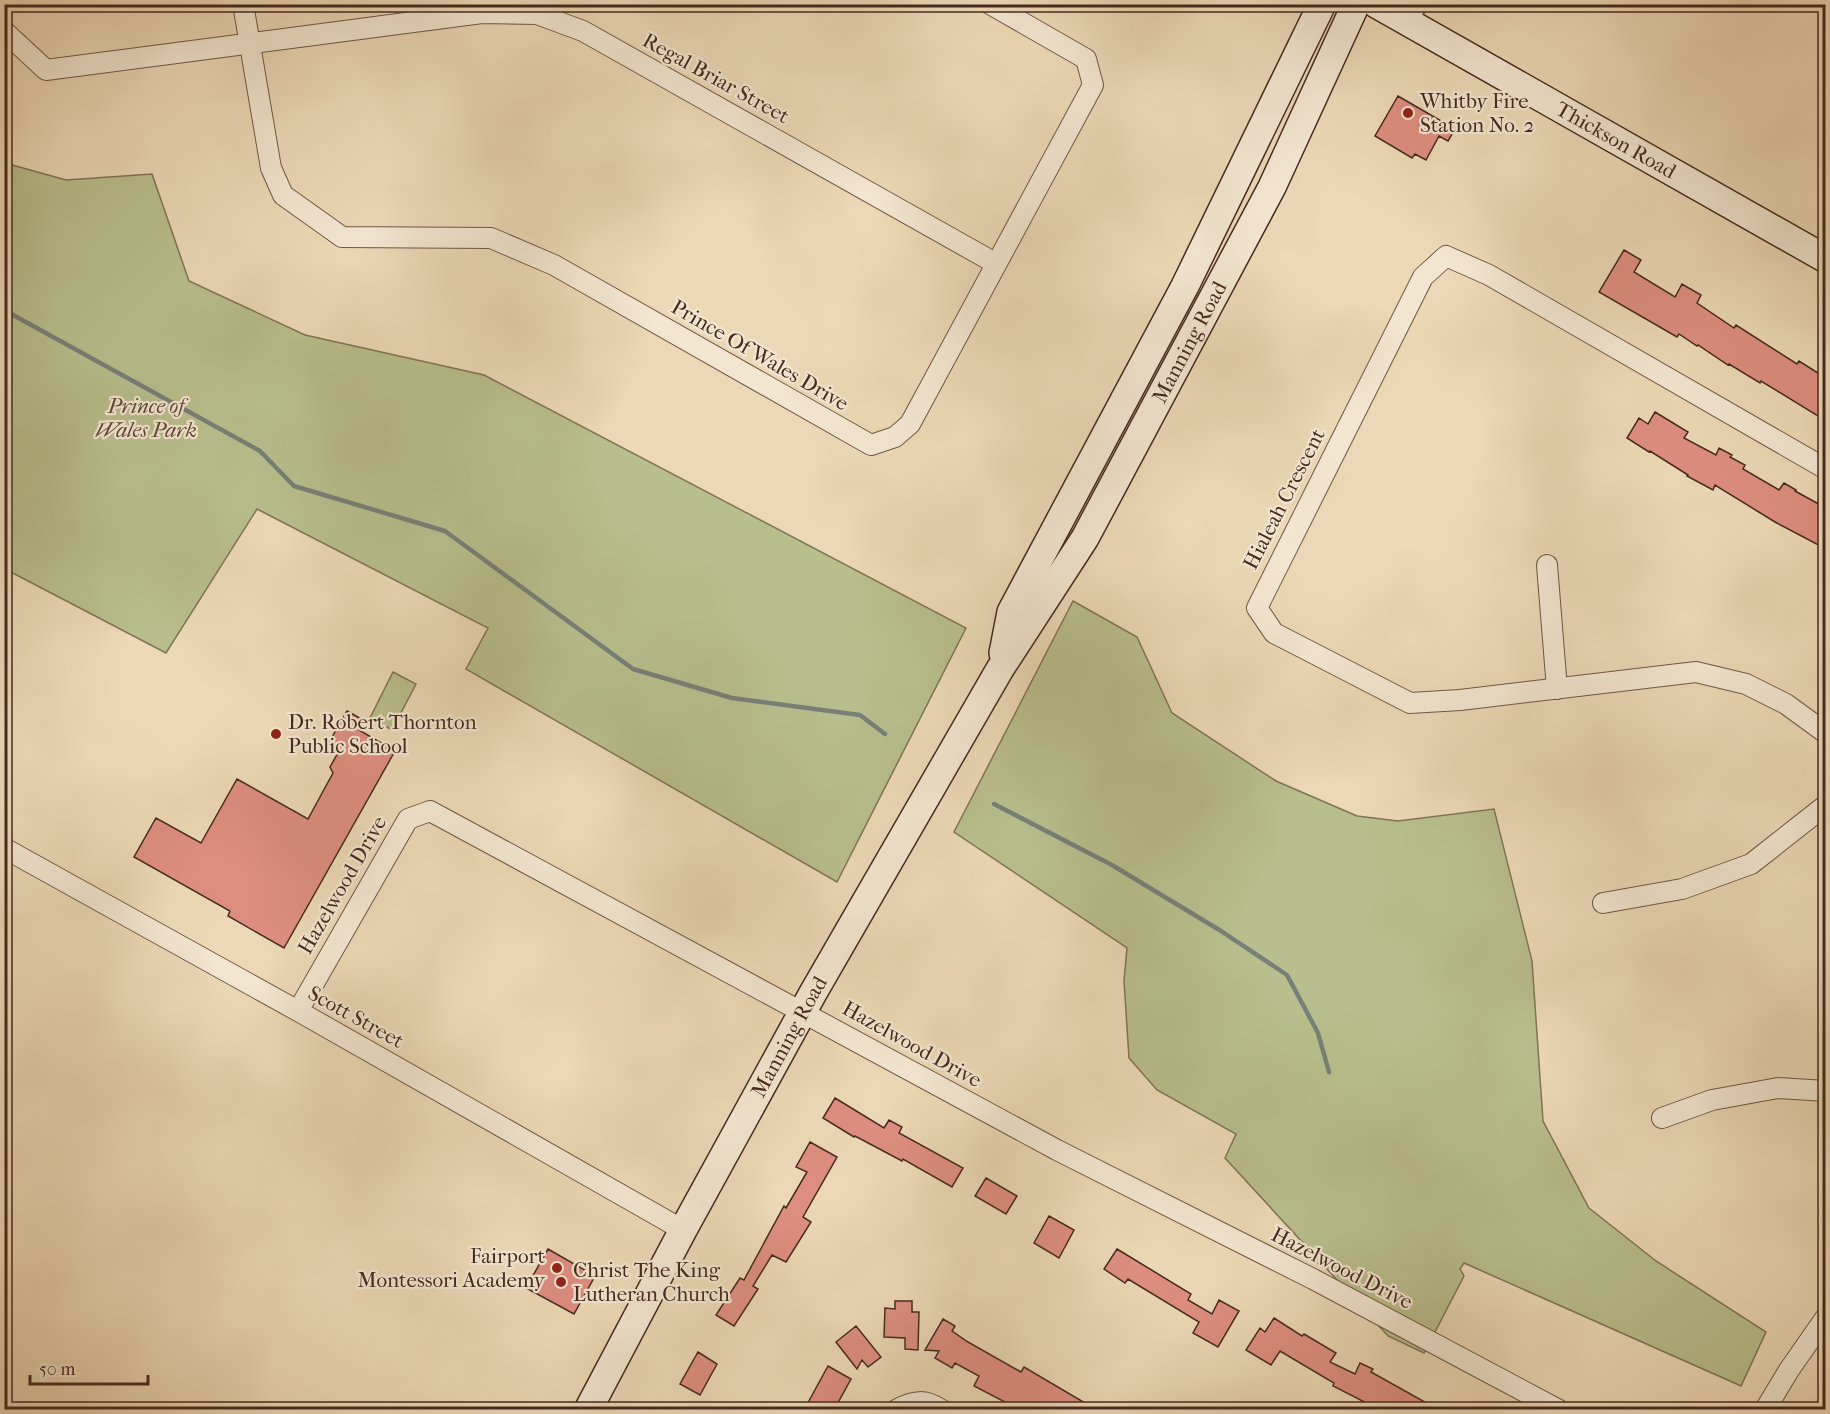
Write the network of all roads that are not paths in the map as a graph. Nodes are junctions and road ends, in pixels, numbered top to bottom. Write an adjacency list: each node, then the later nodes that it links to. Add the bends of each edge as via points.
1 (243, 4): 9 (street, Prince Of Wales Drive)
2 (990, 4): 11 (street, Prince Of Wales Drive, via 1086,59 1093,85)
3 (1322, 4): 14 (main road, Manning Road, via 1185,286 1011,612)
4 (1356, 4): 14 (main road, Manning Road, via 1272,187 1085,538)
5 (1376, 4): 7 (main road, Thickson Road)
6 (481, 9): 9 (street, Regal Briar Street); 11 (street, Regal Briar Street, via 537,14 583,30)
7 (1417, 14): 10 (main road, Thickson Road)
8 (4, 31): 9 (street, Regal Briar Street, via 46,70)
9 (250, 44): 11 (street, Prince Of Wales Drive, via 271,168 283,195 342,237 491,238 554,265 871,446 896,437 910,424)
10 (1826, 259)
11 (995, 263)
12 (1826, 469): 15 (street, Hialeah Crescent, via 1490,275 1446,256 1423,277 1257,608 1274,633 1410,703)
13 (1547, 565): 15 (street)
14 (1000, 669): 21 (main road, Manning Road)
15 (1557, 689): 16 (street, Hialeah Crescent, via 1696,672 1746,684 1786,704)
16 (1826, 734)
17 (1826, 805): 19 (street, via 1751,864 1683,889)
18 (4, 848): 20 (street, Scott Street)
19 (1603, 903)
20 (298, 1011): 21 (street, Hazelwood Drive, via 408,819 430,811); 24 (street, Scott Street)
21 (803, 1012): 24 (main road, Manning Road); 29 (street, Hazelwood Drive, via 1057,1150 1313,1279)
22 (1826, 1091): 23 (street, via 1778,1088 1712,1100)
23 (1662, 1118)
24 (683, 1230): 26 (main road, Manning Road)
25 (1826, 1317): 30 (street)
26 (588, 1410)
27 (896, 1410): 28 (street, via 909,1402 931,1403)
28 (942, 1410)
29 (1559, 1410)
30 (1765, 1410)

